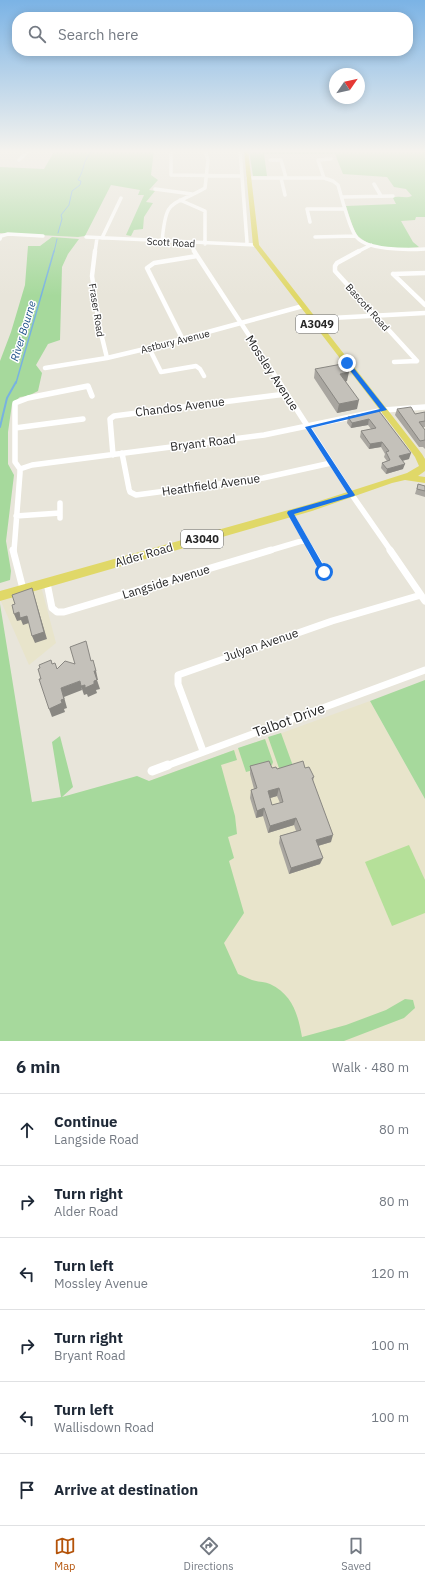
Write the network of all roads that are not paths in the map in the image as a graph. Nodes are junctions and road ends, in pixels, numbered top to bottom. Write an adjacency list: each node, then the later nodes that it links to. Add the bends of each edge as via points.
1 (121, 198): 14 (street, Fraser Road)
2 (183, 199): 6 (street)
3 (246, 199): 16 (street)
4 (248, 199): 19 (main road)
5 (342, 199): 7 (street)
6 (180, 200): 15 (street, via 165,215); 18 (street, via 205,211)
7 (345, 209): 8 (street, via 307,209); 11 (street)
8 (310, 222)
9 (43, 236): 12 (street, via 8,234)
10 (315, 236): 11 (street)
11 (355, 236): 20 (street)
12 (0, 237)
13 (86, 237): 14 (street, Scott Road)
14 (100, 238): 15 (street, Scott Road); 32 (street, Fraser Road, via 92,276)
15 (162, 242): 17 (street, Scott Road)
16 (247, 242)
17 (189, 243): 18 (street, Scott Road); 22 (street, Mossley Avenue)
18 (205, 244): 19 (street, Scott Road)
19 (256, 245): 24 (main road, A3049)
20 (371, 245): 21 (street, via 393,249); 27 (street, Bascott Road, via 337,263 334,268)
21 (425, 248)
22 (197, 256): 29 (street, Mossley Avenue); 30 (street, via 152,263 147,268)
23 (425, 273): 25 (street, via 393,274)
24 (303, 306): 28 (main road, A3049); 29 (street, Astbury Avenue)
25 (425, 306)
26 (425, 313): 27 (street)
27 (376, 316): 28 (street); 33 (street, Bascott Road, via 417,361)
28 (313, 319): 39 (main road, A3049)
29 (240, 324): 30 (street, Astbury Avenue); 36 (street, Mossley Avenue)
30 (183, 340): 31 (street, Astbury Avenue)
31 (149, 348): 32 (street, Astbury Avenue); 35 (street, via 161,372 198,367)
32 (107, 358): 34 (street, Astbury Avenue)
33 (394, 362)
34 (45, 368)
35 (204, 376)
36 (286, 394): 41 (street, Mossley Avenue); 44 (street, Chandos Avenue, via 114,416 110,419)
37 (92, 396): 42 (street, via 88,386 19,400 15,403)
38 (425, 407): 39 (street, Bryant Road)
39 (384, 410): 41 (street, Bryant Road); 46 (main road, A3049)
40 (83, 419): 42 (street)
41 (308, 427): 43 (street, Bryant Road); 45 (street, Mossley Avenue)
42 (15, 428): 47 (street, via 15,462)
43 (122, 453): 44 (street, Bryant Road); 45 (street, Heathfield Avenue, via 130,492 136,495 263,478)
44 (113, 455): 47 (street, Bryant Road, via 32,465)
45 (331, 463): 48 (street, Mossley Avenue)
46 (424, 468): 48 (main road, Alder Road / A3040)
47 (20, 469): 51 (street)
48 (352, 495): 50 (main road, Alder Road / A3040); 57 (street, Mossley Avenue)
49 (60, 503): 51 (street, via 60,515)
50 (290, 513): 52 (street); 54 (main road, Alder Road / A3040)
51 (16, 516): 55 (street, via 13,549)
52 (305, 540): 53 (street); 54 (street, Langside Avenue, via 64,612 57,612 52,608)
53 (324, 572)
54 (47, 583): 55 (main road, Alder Road / A3040)
55 (23, 590): 56 (main road, Alder Road / A3040)
56 (0, 596)
57 (423, 598): 59 (street, Julyan Avenue, via 332,621 178,675 178,684)
58 (425, 670): 59 (street, Talbot Drive)
59 (203, 751): 60 (street, Talbot Drive)
60 (152, 770)

